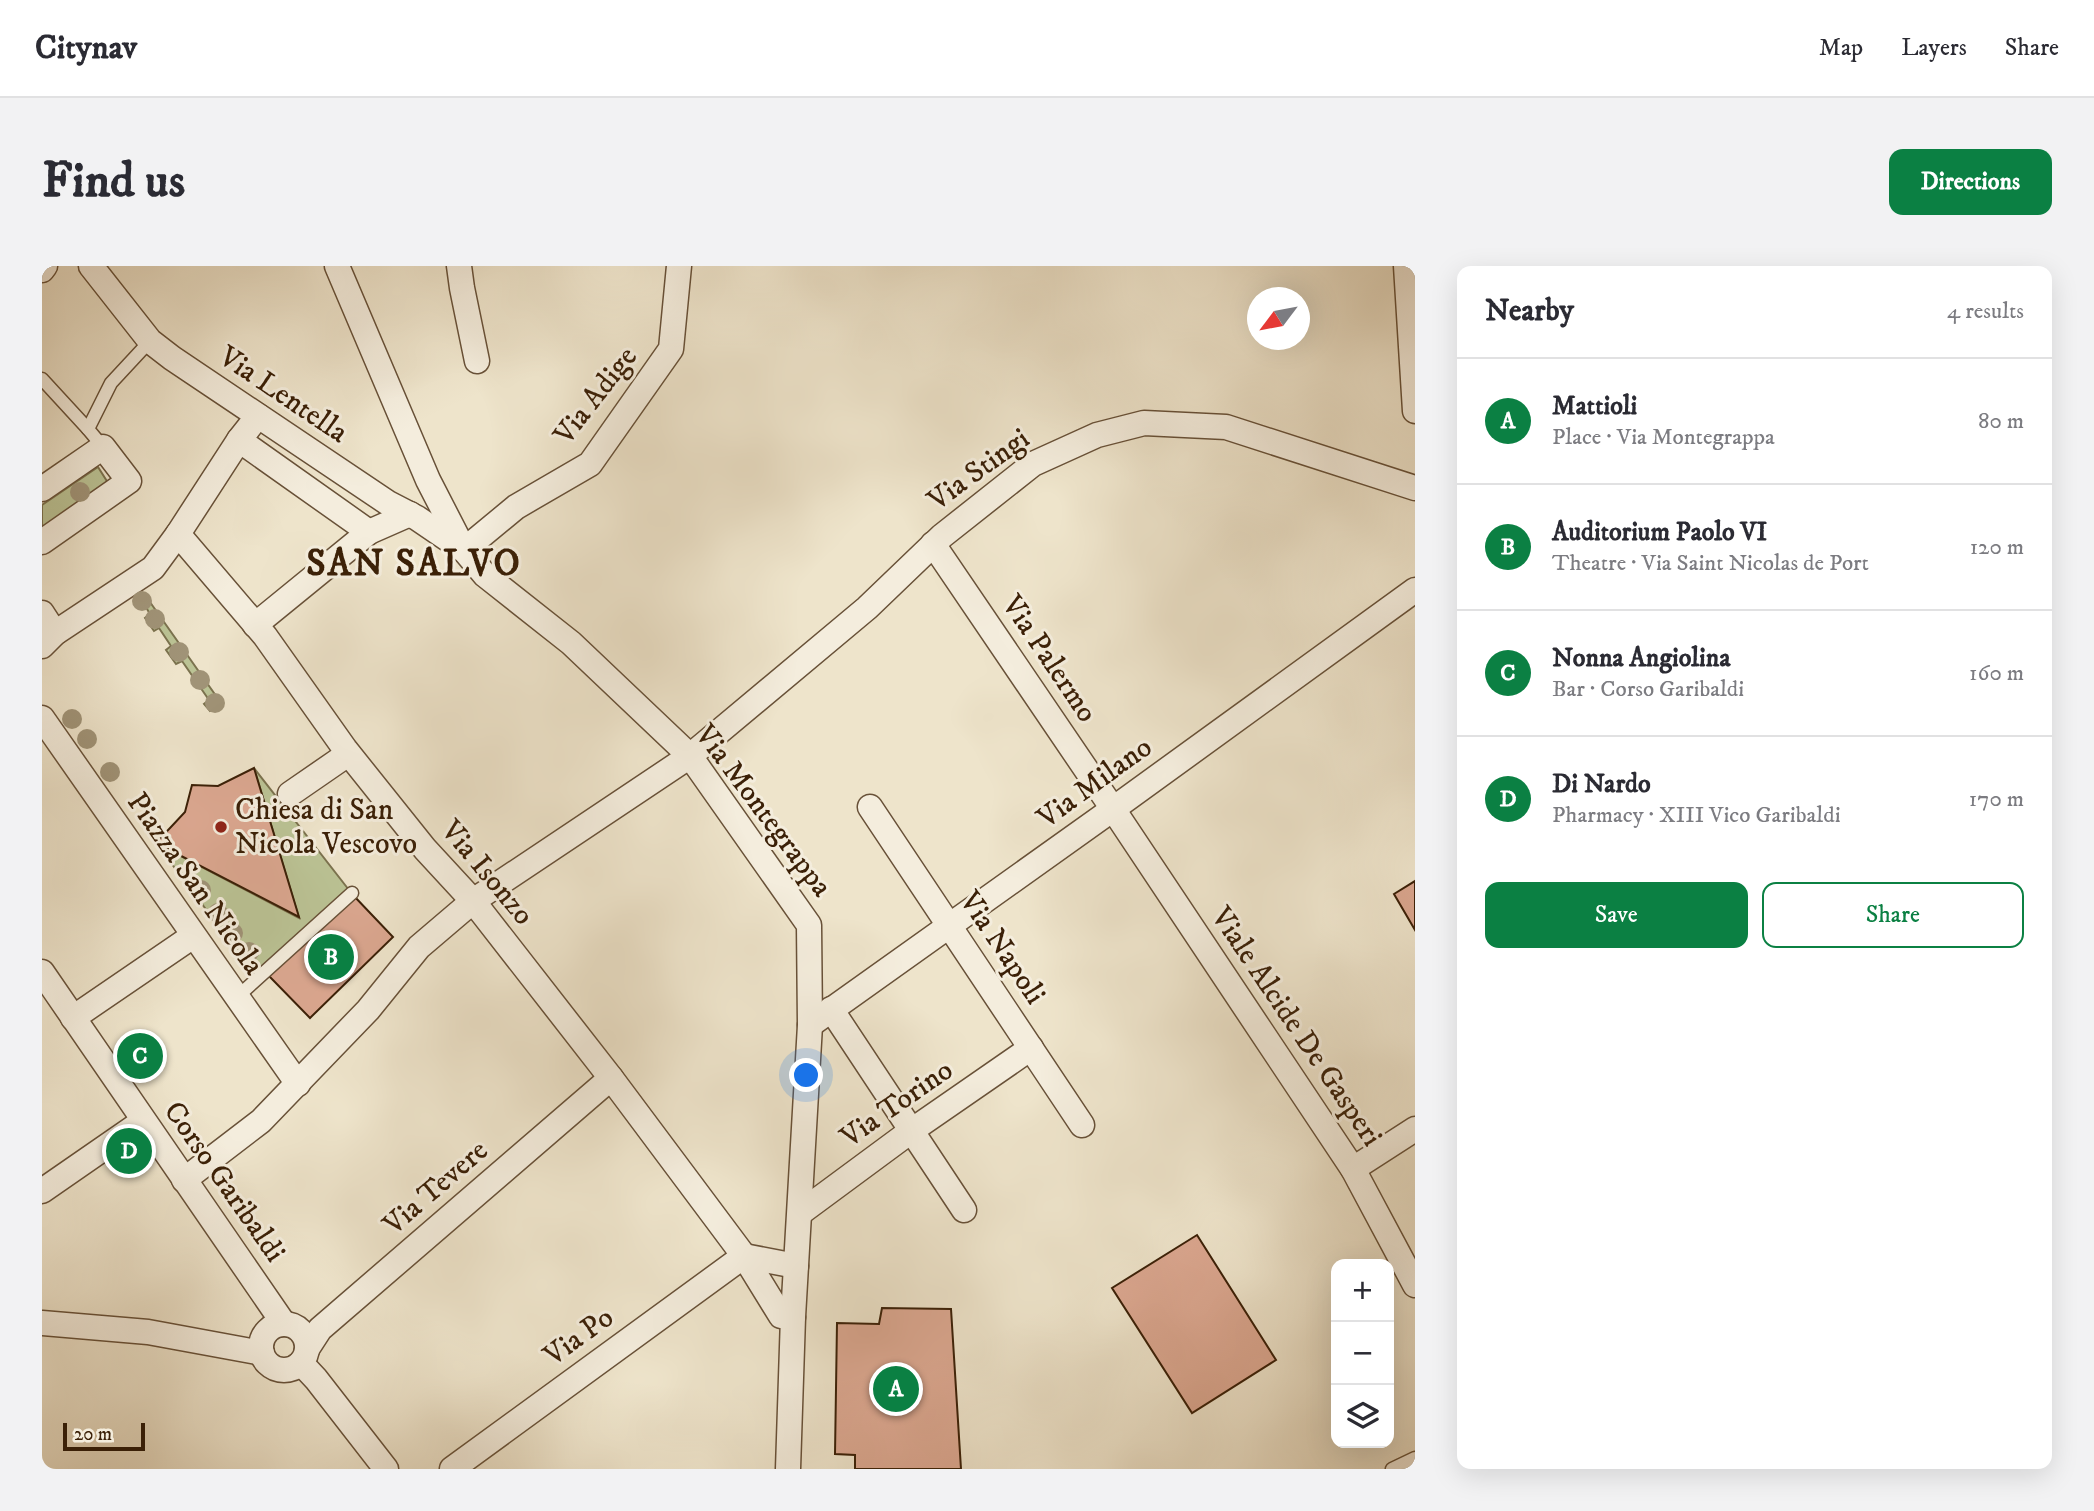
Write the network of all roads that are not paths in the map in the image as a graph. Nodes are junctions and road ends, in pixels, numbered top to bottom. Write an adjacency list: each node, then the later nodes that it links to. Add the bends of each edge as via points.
1 (91, 266): 6 (street, Via Lentella)
2 (337, 266): 20 (street, Via Montegrappa, via 428,480)
3 (459, 266): 7 (street)
4 (679, 266): 20 (street, Via Adige, via 671,349 590,464 516,507)
5 (1406, 266): 9 (street)
6 (150, 341): 10 (street, Via Lentella); 11 (lane, via 111,383)
7 (477, 361)
8 (42, 379): 11 (lane)
9 (1415, 411)
10 (258, 416): 12 (street); 15 (street, Via Lentella)
11 (95, 438): 14 (street); 18 (street, via 129,481)
12 (239, 440): 16 (street); 17 (street)
13 (1415, 488): 19 (street, Via Stingi, via 1226,427 1144,423 1097,435 1033,464)
14 (42, 489)
15 (410, 514): 16 (street); 20 (street, Via Lentella)
16 (369, 532): 23 (street)
17 (178, 534): 23 (street, Via Isonzo); 24 (street, via 153,568)
18 (42, 542)
19 (933, 544): 27 (street, Via Stingi, via 867,608); 30 (street, Via Palermo)
20 (464, 550): 27 (street, Via Montegrappa, via 485,575 571,643)
21 (1415, 590): 30 (street, Via Milano)
22 (42, 612): 24 (street)
23 (255, 625): 26 (street, Via Isonzo)
24 (49, 640)
25 (42, 718): 34 (street, Piazza San Nicola)
26 (348, 754): 28 (street); 32 (street, Via Isonzo)
27 (690, 756): 32 (street, Via Stingi); 39 (street, Via Montegrappa, via 809,925)
28 (290, 794)
29 (870, 807): 33 (street, Via Napoli)
30 (1113, 809): 33 (street, Via Milano); 47 (street, Viale Alcide De Gasperi)
31 (352, 893): 36 (lane)
32 (473, 901): 41 (street, Via Isonzo); 42 (street, Via Stingi, via 419,947)
33 (948, 926): 37 (street, Via Milano); 40 (street, Via Napoli)
34 (193, 936): 36 (street, Piazza San Nicola); 38 (street)
35 (42, 972): 38 (street, Corso Garibaldi)
36 (236, 998): 42 (street, Piazza San Nicola)
37 (831, 1009): 39 (street, Via Milano); 46 (street)
38 (73, 1018): 43 (street, Corso Garibaldi)
39 (810, 1025): 51 (street, Via Montegrappa)
40 (1031, 1048): 44 (street, Via Napoli); 46 (street, Via Torino)
41 (611, 1078): 52 (street, Via Isonzo); 59 (street, Via Tevere, via 320,1329)
42 (298, 1084): 48 (street, Via Stingi, via 261,1121)
43 (143, 1121): 48 (street, Corso Garibaldi); 49 (street)
44 (1082, 1125)
45 (1415, 1129): 47 (street)
46 (911, 1131): 50 (street); 51 (street, Via Torino)
47 (1353, 1169): 54 (street, Viale Alcide De Gasperi)
48 (184, 1180): 57 (street, Corso Garibaldi)
49 (42, 1191)
50 (964, 1210)
51 (800, 1213): 53 (street, Via Montegrappa)
52 (744, 1256): 53 (street); 55 (street, Via Isonzo, via 781,1316); 62 (street, Via Po)
53 (796, 1266): 55 (street, Via Montegrappa)
54 (1415, 1285)
55 (793, 1317): 63 (street, Via Montegrappa)
56 (42, 1323): 58 (street, via 148,1332)
57 (284, 1324): 58 (street, via 266,1333); 59 (street, via 303,1335)
58 (262, 1353): 59 (street, via 269,1364 282,1370)
59 (304, 1356): 61 (street, via 316,1379)
60 (1415, 1458): 64 (lane)
61 (386, 1469)
62 (452, 1469)
63 (788, 1469)
64 (1392, 1469)

